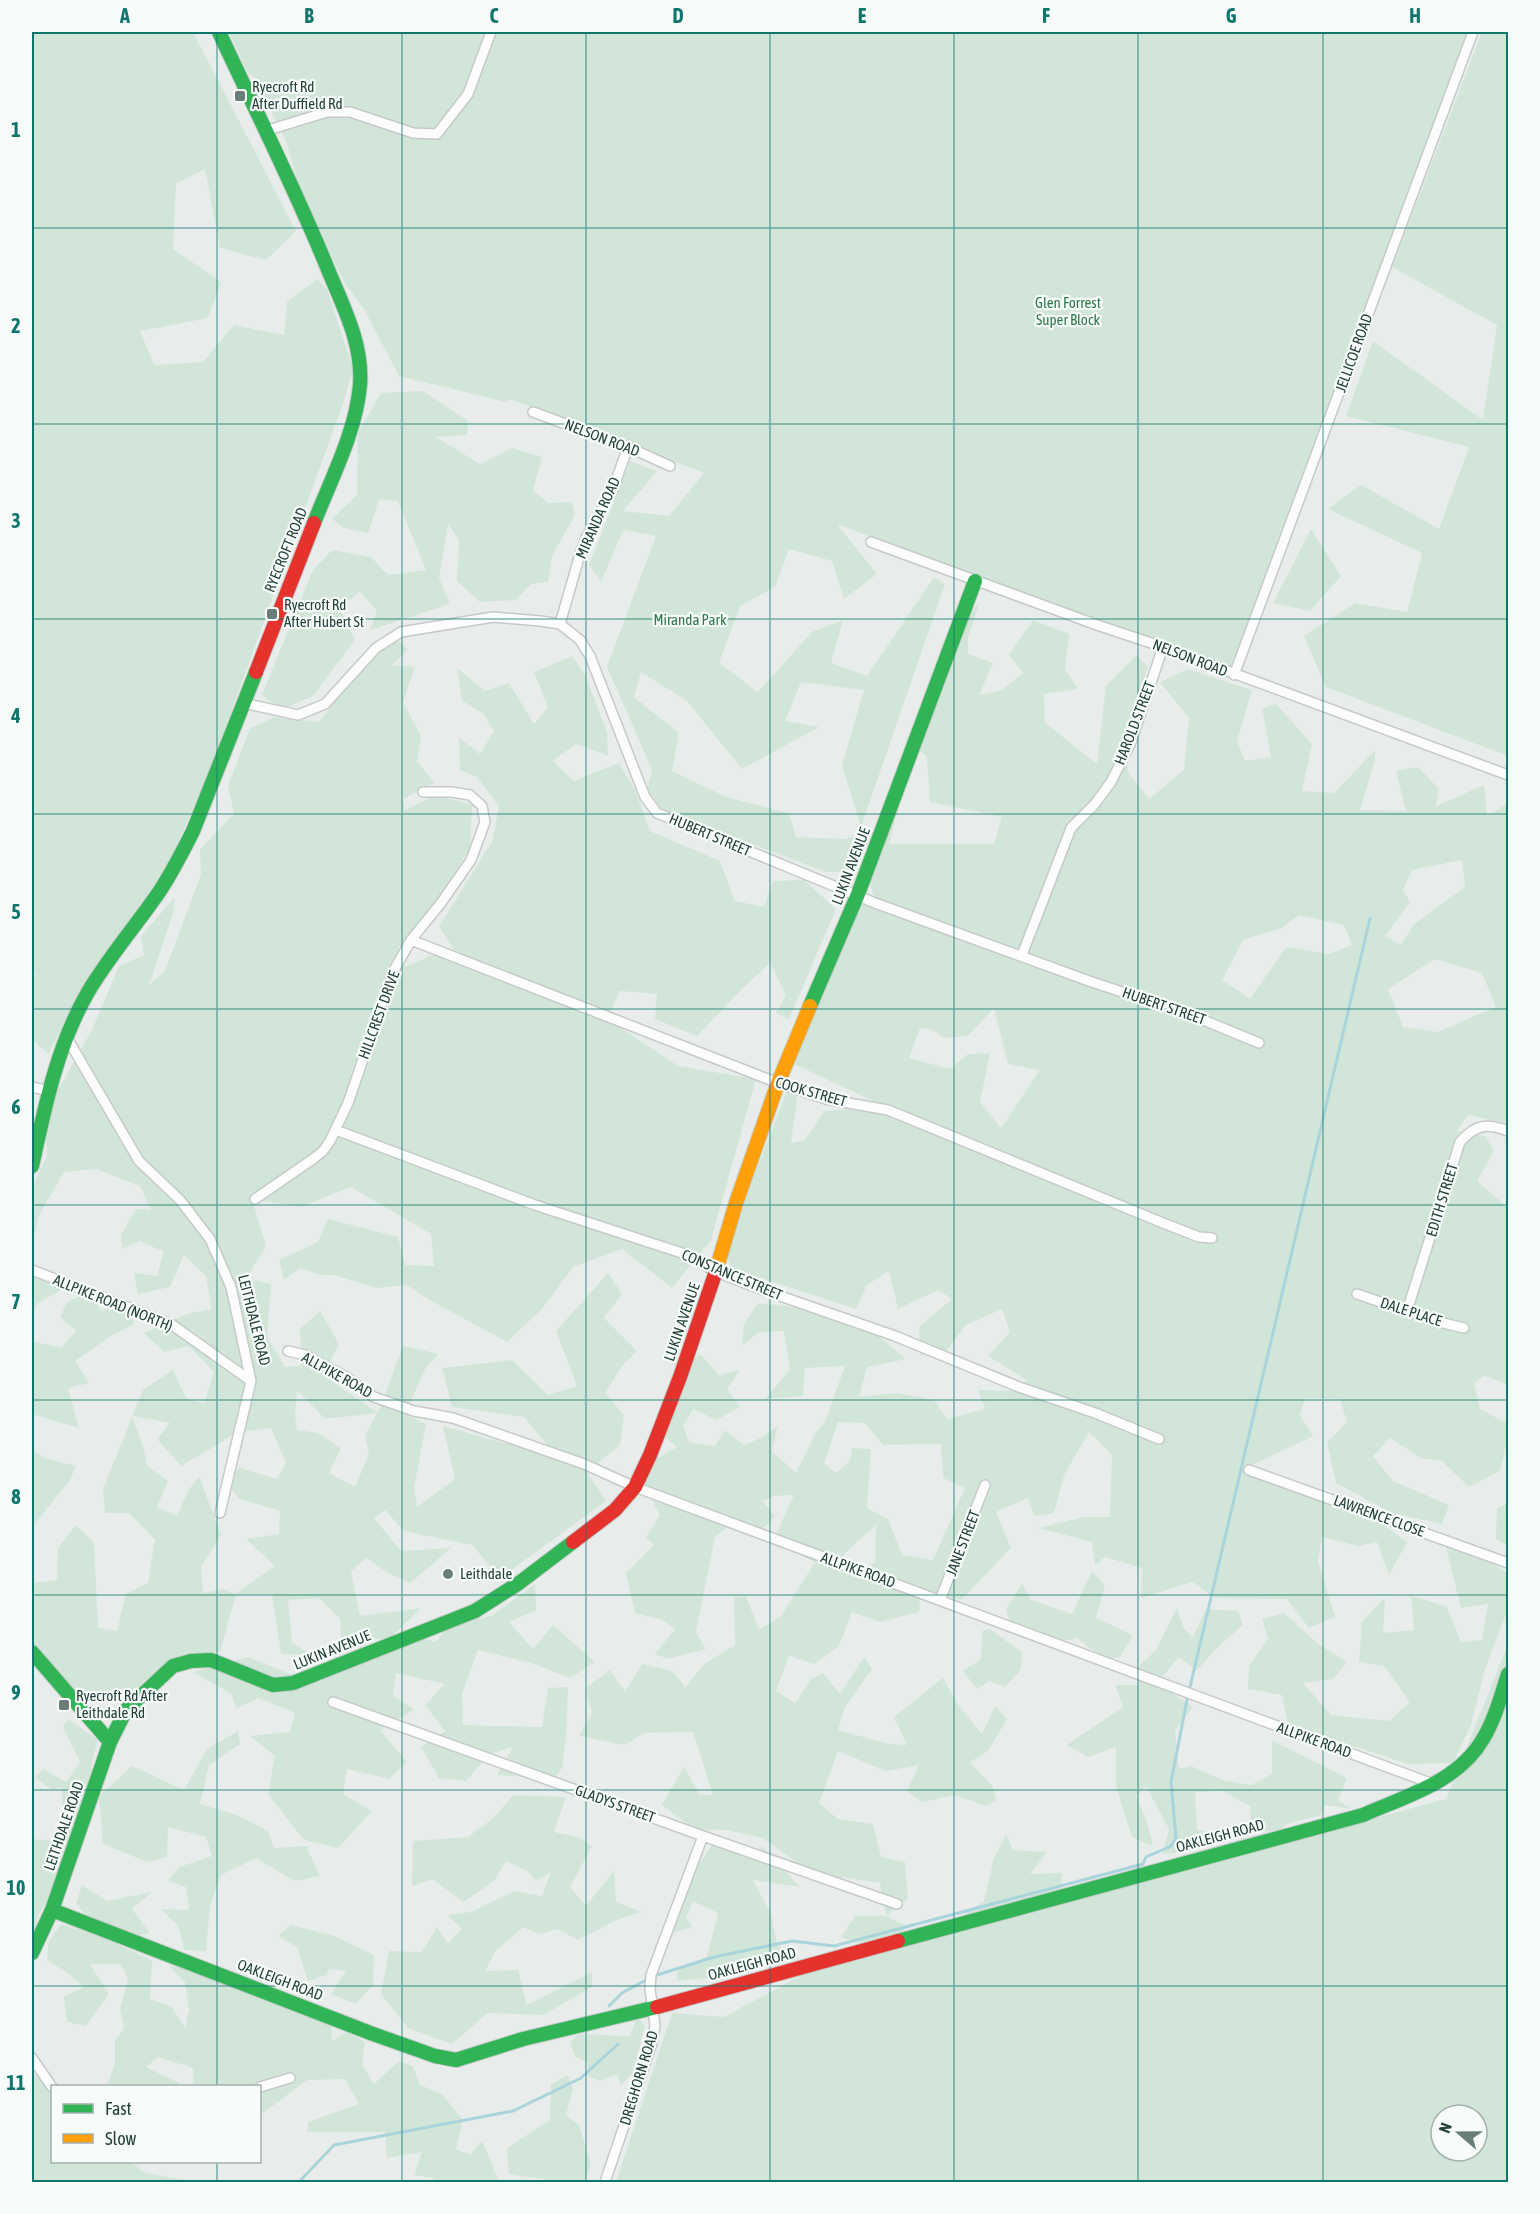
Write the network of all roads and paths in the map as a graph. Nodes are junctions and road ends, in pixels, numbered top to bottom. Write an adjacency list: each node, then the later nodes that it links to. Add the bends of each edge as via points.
1 (219, 32): 4 (street, RYECROFT ROAD)
2 (491, 32): 4 (street, via 468,93 437,134 413,133 350,112 327,112)
3 (1473, 32): 12 (street, JELLICOE ROAD)
4 (265, 131): 13 (street, RYECROFT ROAD, via 320,247 355,336 360,368 358,400 349,434)
5 (533, 412): 6 (street, NELSON ROAD)
6 (628, 447): 7 (street, NELSON ROAD); 10 (street, MIRANDA ROAD, via 613,489 586,538)
7 (670, 466)
8 (871, 542): 9 (street, NELSON ROAD)
9 (975, 581): 11 (street, NELSON ROAD); 16 (street, LUKIN AVENUE)
10 (560, 624): 13 (street, via 493,617 401,632 376,648 325,704 298,715); 16 (street, HUBERT STREET, via 580,640 590,656 645,797 657,813)
11 (1163, 647): 12 (street, NELSON ROAD); 18 (street, HAROLD STREET, via 1131,742 1112,782 1071,828)
12 (1234, 675): 14 (street, NELSON ROAD)
13 (243, 704): 19 (street, RYECROFT ROAD, via 180,858 88,992)
14 (1509, 775)
15 (423, 792): 17 (street, HILLCREST DRIVE, via 470,795 482,806 485,822 471,860)
16 (858, 894): 18 (street, HUBERT STREET); 21 (street, LUKIN AVENUE)
17 (411, 940): 21 (street, COOK STREET); 24 (street, HILLCREST DRIVE, via 393,972)
18 (1022, 955): 20 (street, HUBERT STREET)
19 (67, 1038): 23 (street, RYECROFT ROAD); 35 (street, LEITHDALE ROAD, via 139,1161 180,1200 210,1239 231,1287)
20 (1259, 1043)
21 (778, 1083): 28 (street, COOK STREET, via 826,1099 888,1110 1163,1223); 30 (street, LUKIN AVENUE)
22 (32, 1087): 23 (street)
23 (49, 1091): 26 (street, RYECROFT ROAD)
24 (336, 1130): 27 (street, HILLCREST DRIVE, via 323,1151); 30 (street, CONSTANCE STREET, via 535,1205 688,1255)
25 (1509, 1131): 32 (street, EDITH STREET, via 1492,1125 1470,1130 1460,1142)
26 (32, 1166)
27 (255, 1199)
28 (1212, 1238)
29 (32, 1270): 35 (street, ALLPIKE ROAD (NORTH), via 171,1324)
30 (716, 1272): 36 (street, CONSTANCE STREET, via 895,1336); 39 (street, LUKIN AVENUE, via 680,1377)
31 (1357, 1294): 32 (street, DALE PLACE)
32 (1407, 1311): 33 (street, DALE PLACE)
33 (1464, 1328)
34 (288, 1351): 39 (street, ALLPIKE ROAD, via 305,1355 374,1397 414,1411 453,1418)
35 (251, 1381): 40 (street, LEITHDALE ROAD)
36 (1159, 1439)
37 (1249, 1470): 41 (street, LAWRENCE CLOSE)
38 (985, 1485): 42 (street, JANE STREET)
39 (635, 1486): 42 (street, ALLPIKE ROAD); 46 (street, LUKIN AVENUE, via 615,1510 519,1583 475,1611 293,1683 273,1685 211,1660 173,1666 130,1705)
40 (220, 1513)
41 (1509, 1563)
42 (940, 1600): 47 (street, ALLPIKE ROAD)
43 (32, 1652): 46 (street)
44 (1509, 1674): 47 (street, OAKLEIGH ROAD, via 1479,1746 1463,1765)
45 (333, 1702): 48 (street, GLADYS STREET)
46 (110, 1742): 50 (street, LEITHDALE ROAD)
47 (1433, 1784): 52 (street, OAKLEIGH ROAD, via 1363,1815)
48 (703, 1836): 49 (street, GLADYS STREET); 52 (street, DREGHORN ROAD, via 651,1975)
49 (897, 1904)
50 (52, 1910): 51 (street, LEITHDALE ROAD); 52 (street, OAKLEIGH ROAD, via 373,2034 456,2060 523,2039)
51 (32, 1953)
52 (654, 2008): 57 (street, DREGHORN ROAD, via 652,2043)
53 (32, 2058): 55 (street)
54 (290, 2078): 56 (street)
55 (51, 2086)
56 (261, 2087)
57 (605, 2182)

